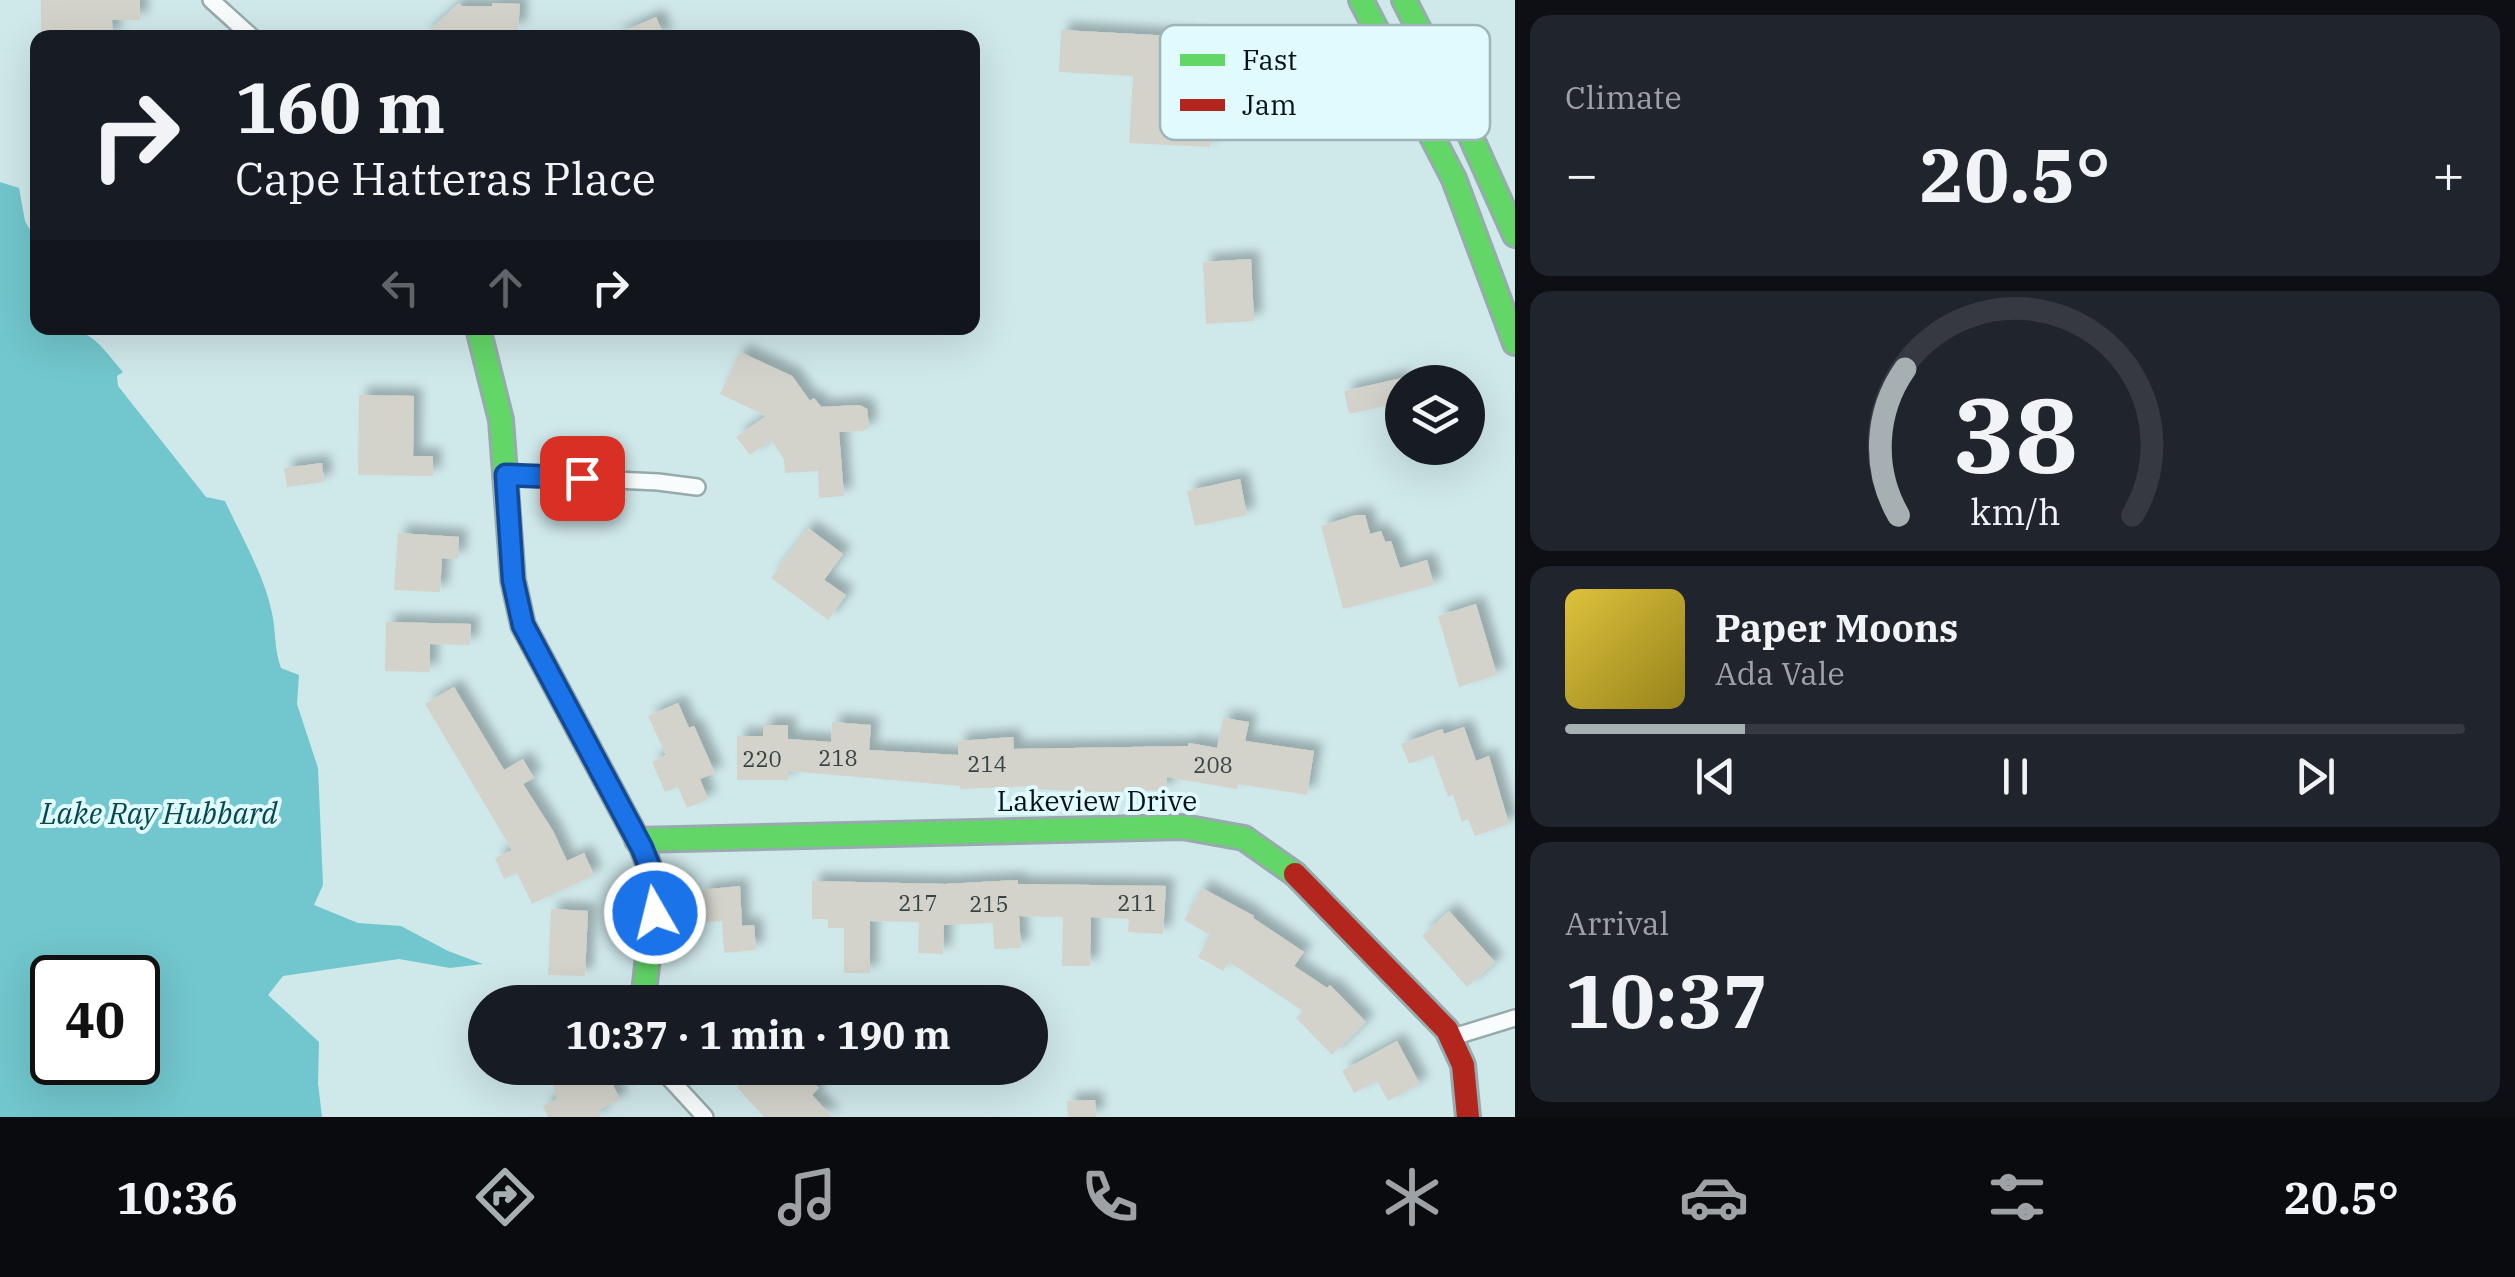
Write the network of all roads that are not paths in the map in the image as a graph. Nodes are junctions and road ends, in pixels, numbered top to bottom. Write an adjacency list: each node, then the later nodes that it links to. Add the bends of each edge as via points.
1 (211, 0): 6 (street)
2 (1361, 0): 4 (street)
3 (1404, 0): 5 (street)
4 (1374, 25)
5 (1416, 25)
6 (244, 30)
7 (1434, 140): 10 (street)
8 (1472, 140): 9 (street)
9 (1515, 235)
10 (1504, 282): 12 (street)
11 (480, 335): 13 (street, via 501,420)
12 (1515, 342)
13 (506, 475): 14 (street); 15 (street, via 523,625)
14 (698, 487)
15 (637, 840): 16 (street, via 656,883); 18 (street, Lakeview Drive, via 1219,830 1256,845 1293,874)
16 (645, 985)
17 (1515, 1018): 18 (street)
18 (1453, 1037): 21 (street, Lakeview Drive, via 1466,1068)
19 (676, 1085): 20 (street)
20 (705, 1117)
21 (1468, 1117)

